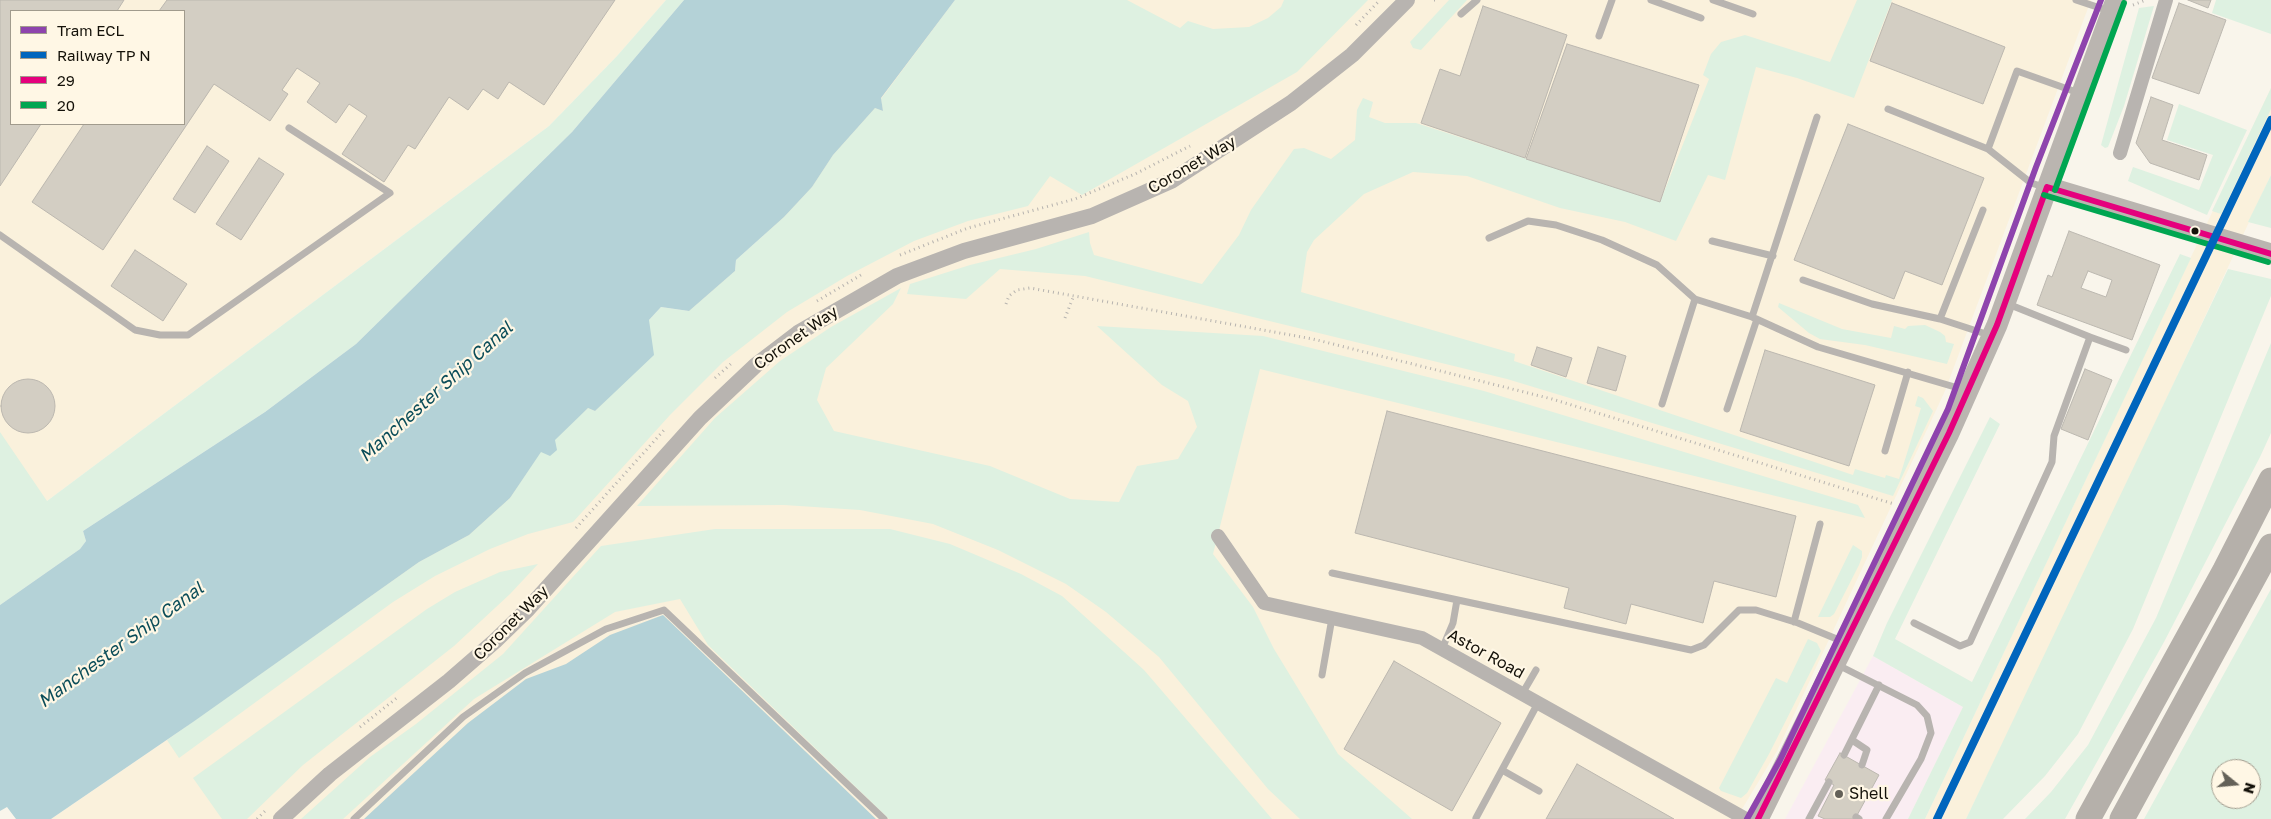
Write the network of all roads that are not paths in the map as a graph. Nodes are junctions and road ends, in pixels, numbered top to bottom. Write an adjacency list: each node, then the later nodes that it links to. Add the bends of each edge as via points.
1 (1406, 0): 63 (street, Coronet Way, via 1352,55 1291,103 1171,182 1092,216 964,251 897,276 807,328 756,365 657,464 528,609 474,662 343,763)
2 (1476, 0): 9 (lane)
3 (1612, 0): 12 (lane)
4 (1651, 0): 11 (lane)
5 (1713, 0): 10 (lane)
6 (2076, 0): 8 (lane)
7 (2166, 0): 18 (street)
8 (2114, 6): 13 (main road)
9 (1461, 14)
10 (1753, 14)
11 (1702, 18)
12 (1599, 36)
13 (2082, 94): 17 (lane, via 2017,71); 19 (main road)
14 (1888, 110): 17 (lane)
15 (1817, 117): 25 (lane)
16 (289, 128): 21 (lane, via 390,194 188,335 160,336 135,330)
17 (1988, 149): 19 (lane, via 2031,183)
18 (2120, 154)
19 (2047, 187): 24 (main road); 28 (main road)
20 (1983, 210): 30 (lane)
21 (0, 235)
22 (1490, 238): 27 (lane, via 1528,221 1556,226 1602,240 1657,264)
23 (1712, 241): 25 (lane)
24 (2271, 254)
25 (1773, 256): 29 (lane)
26 (1803, 280): 30 (lane, via 1872,304)
27 (1696, 299): 29 (lane); 36 (lane)
28 (2005, 303): 31 (main road); 32 (lane)
29 (1754, 318): 34 (lane, via 1818,347); 37 (lane)
30 (1940, 319): 31 (lane)
31 (1992, 336): 35 (main road)
32 (2090, 337): 33 (lane); 47 (lane, via 2054,436 2052,462 1970,642 1960,646)
33 (2126, 350)
34 (1908, 372): 35 (lane); 38 (lane)
35 (1967, 392): 48 (main road)
36 (1662, 404)
37 (1727, 409)
38 (1885, 451)
39 (2271, 480): 70 (highway)
40 (1820, 524): 46 (lane)
41 (1218, 536): 45 (street, Astor Road, via 1264,603)
42 (2271, 546): 71 (highway)
43 (1332, 573): 44 (lane)
44 (1457, 600): 46 (lane, via 1690,650 1704,645 1740,610 1756,610); 49 (lane, via 1453,623)
45 (1332, 618): 49 (street, Astor Road, via 1422,638); 52 (lane)
46 (1794, 622): 48 (lane)
47 (1914, 624)
48 (1846, 643): 50 (main road)
49 (1442, 649): 54 (street, Astor Road)
50 (1836, 664): 53 (lane); 67 (main road)
51 (1536, 670): 54 (lane)
52 (1322, 675)
53 (1879, 686): 56 (lane); 69 (lane, via 1917,705 1927,716 1931,733 1921,759)
54 (1522, 694): 55 (street, Astor Road)
55 (1538, 703): 59 (lane); 66 (street, Astor Road)
56 (1852, 740): 57 (lane); 58 (lane, via 1867,750)
57 (1844, 755)
58 (1862, 765)
59 (1502, 770): 61 (lane); 62 (lane)
60 (1829, 782): 68 (lane)
61 (1539, 791)
62 (1476, 818)
63 (281, 819)
64 (354, 819): 65 (lane, via 463,717 525,673 606,629 664,610)
65 (884, 819)
66 (1746, 819)
67 (1758, 819)
68 (1809, 819)
69 (1886, 819)
70 (2088, 819)
71 (2122, 819)

